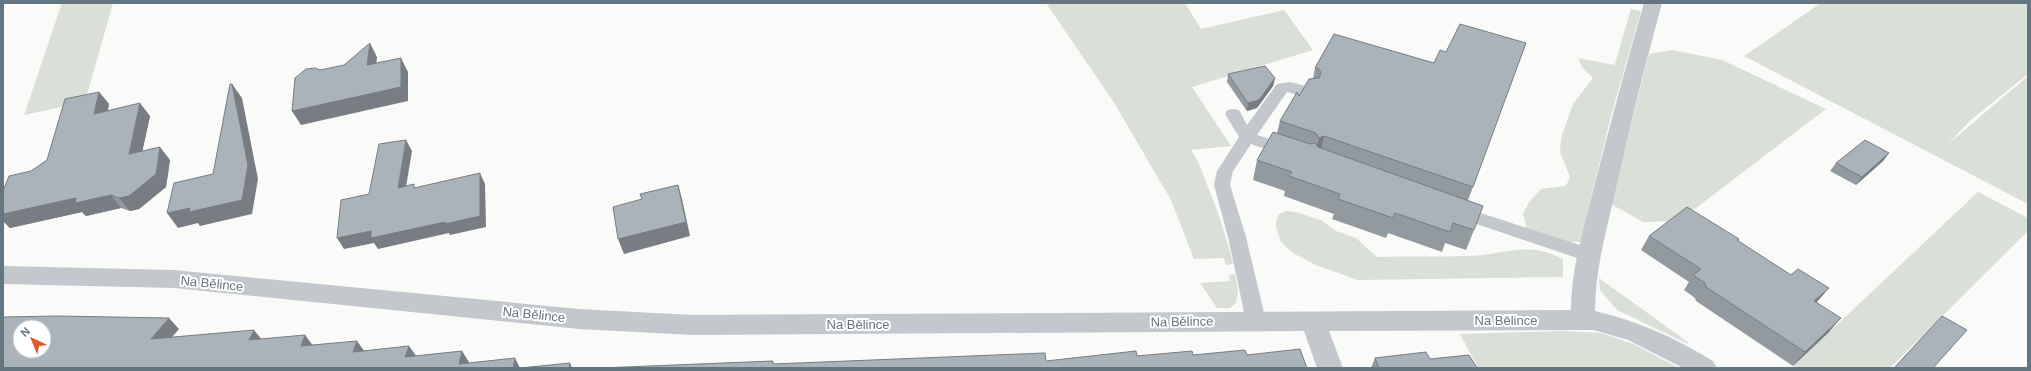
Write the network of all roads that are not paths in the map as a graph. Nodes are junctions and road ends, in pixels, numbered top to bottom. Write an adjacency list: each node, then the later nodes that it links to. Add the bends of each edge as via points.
1 (1653, 3): 7 (street, via 1629,88)
2 (1307, 92): 4 (lane, via 1290,87 1282,88)
3 (1233, 114): 4 (lane)
4 (1247, 137): 5 (lane); 10 (lane, via 1225,170 1222,185)
5 (1305, 157)
6 (1443, 206): 7 (lane)
7 (1589, 254): 9 (street, via 1583,289)
8 (3, 275): 10 (street, Na Bělince, via 174,279 572,318 693,326)
9 (1583, 320): 11 (street, Na Bělince); 13 (street, Na Bělince, via 1603,322 1624,329 1675,351)
10 (1256, 321): 11 (street, Na Bělince)
11 (1313, 322): 12 (street)
12 (1330, 368)
13 (1704, 368)

